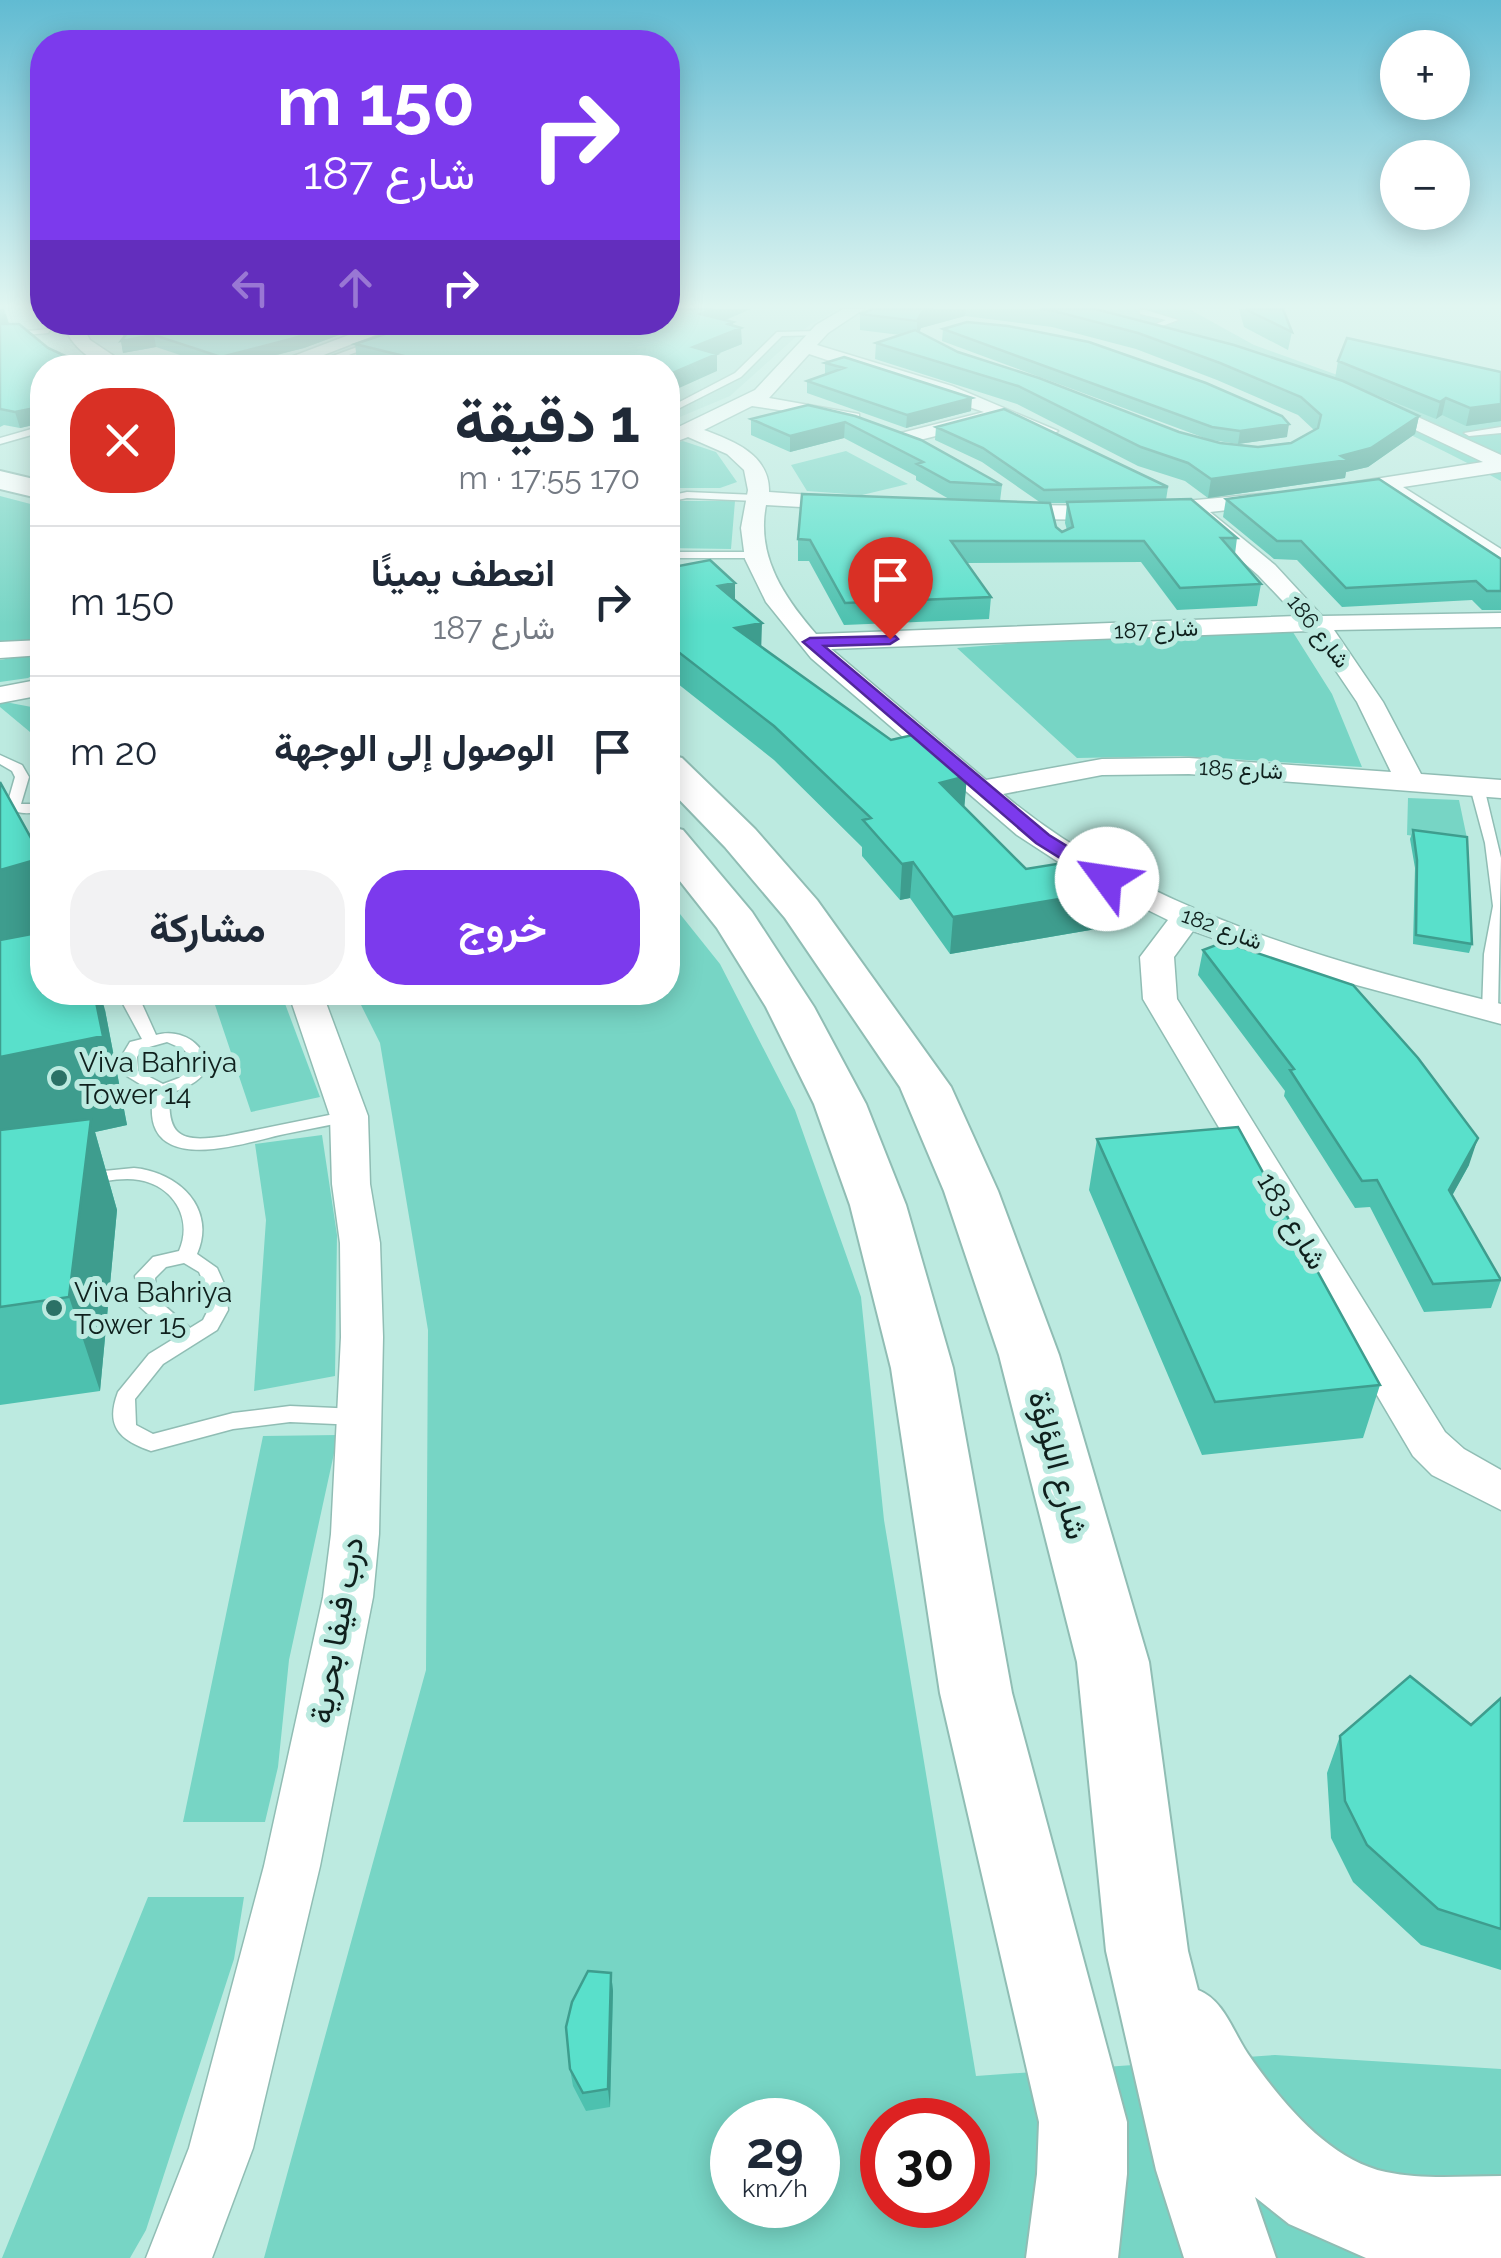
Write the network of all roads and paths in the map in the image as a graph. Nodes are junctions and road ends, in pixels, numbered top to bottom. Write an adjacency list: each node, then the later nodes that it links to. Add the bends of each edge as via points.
1 (721, 414): 10 (street)
2 (840, 414): 7 (street)
3 (990, 414): 7 (street)
4 (1010, 414): 12 (street)
5 (1395, 414): 17 (street)
6 (1501, 430): 9 (lane)
7 (887, 431): 14 (street)
8 (30, 432): 13 (lane)
9 (1469, 433)
10 (680, 435)
11 (680, 435): 24 (street, شارع 182, via 732,448 759,480)
12 (1064, 438)
13 (0, 441)
14 (936, 453)
15 (0, 457): 16 (main road)
16 (30, 463)
17 (1501, 464): 19 (street)
18 (0, 480): 22 (main road)
19 (1385, 485): 26 (street); 31 (street)
20 (996, 486): 28 (street)
21 (1156, 486): 26 (street, شارع 186)
22 (30, 487)
23 (680, 497): 24 (lane)
24 (756, 498): 25 (street); 30 (street, شارع 182)
25 (880, 505)
26 (1191, 508): 28 (street); 33 (street, شارع 186, via 1228,534)
27 (976, 511): 28 (street)
28 (1049, 518)
29 (680, 555): 30 (lane)
30 (757, 556): 34 (street, شارع 182, via 773,598)
31 (1501, 559)
32 (1501, 620): 33 (street, شارع 187)
33 (1318, 623): 34 (street, شارع 187); 40 (street, شارع 186, via 1382,717)
34 (810, 642): 44 (street, شارع 182)
35 (30, 690): 36 (street)
36 (4, 695): 37 (street)
37 (30, 702)
38 (0, 758): 42 (lane, via 18,768)
39 (680, 778): 61 (main road, شارع اللؤلؤة, via 801,909 925,1087 971,1191 1029,1355 1113,1662)
40 (1410, 782): 43 (street, شارع 185); 44 (street, شارع 185, via 1102,767)
41 (0, 788): 42 (lane)
42 (16, 788): 45 (lane, via 14,805)
43 (1489, 788): 52 (lane, via 1500,906 1492,954)
44 (983, 789): 49 (street, شارع 182, via 1042,839)
45 (30, 809)
46 (30, 845): 47 (lane)
47 (0, 852)
48 (680, 854): 64 (main road, via 736,922 790,1007 840,1104 878,1205 922,1368 976,1694 1083,2122)
49 (1187, 917): 52 (street, شارع 182, via 1372,980); 60 (street, شارع 183, via 1158,956 1160,999 1429,1444)
50 (134, 1005): 53 (lane)
51 (309, 1005): 55 (street, درب فيفا بحرية)
52 (1495, 1013)
53 (150, 1039): 54 (lane, via 129,1057 130,1073); 54 (lane, via 168,1037 199,1056 199,1070)
54 (162, 1090): 55 (lane, via 157,1114 168,1136 183,1145)
55 (349, 1116): 59 (street, درب فيفا بحرية, via 360,1243)
56 (73, 1181): 57 (lane, via 149,1176 165,1186 195,1219 197,1238)
57 (186, 1256): 58 (lane, via 206,1268 218,1310 210,1326); 58 (lane, via 160,1262 146,1276 147,1302)
58 (188, 1338): 59 (lane, via 156,1359 124,1398 126,1429 151,1443 271,1416)
59 (359, 1418): 63 (street, درب فيفا بحرية, via 348,1597 292,1866 220,2148)
60 (1501, 1492)
61 (1147, 1951): 62 (main road, via 1204,2068 1287,2166 1382,2218); 65 (main road, شارع اللؤلؤة, via 1201,2170)
62 (1501, 2222)
63 (179, 2258)
64 (1072, 2258)
65 (1230, 2258)

